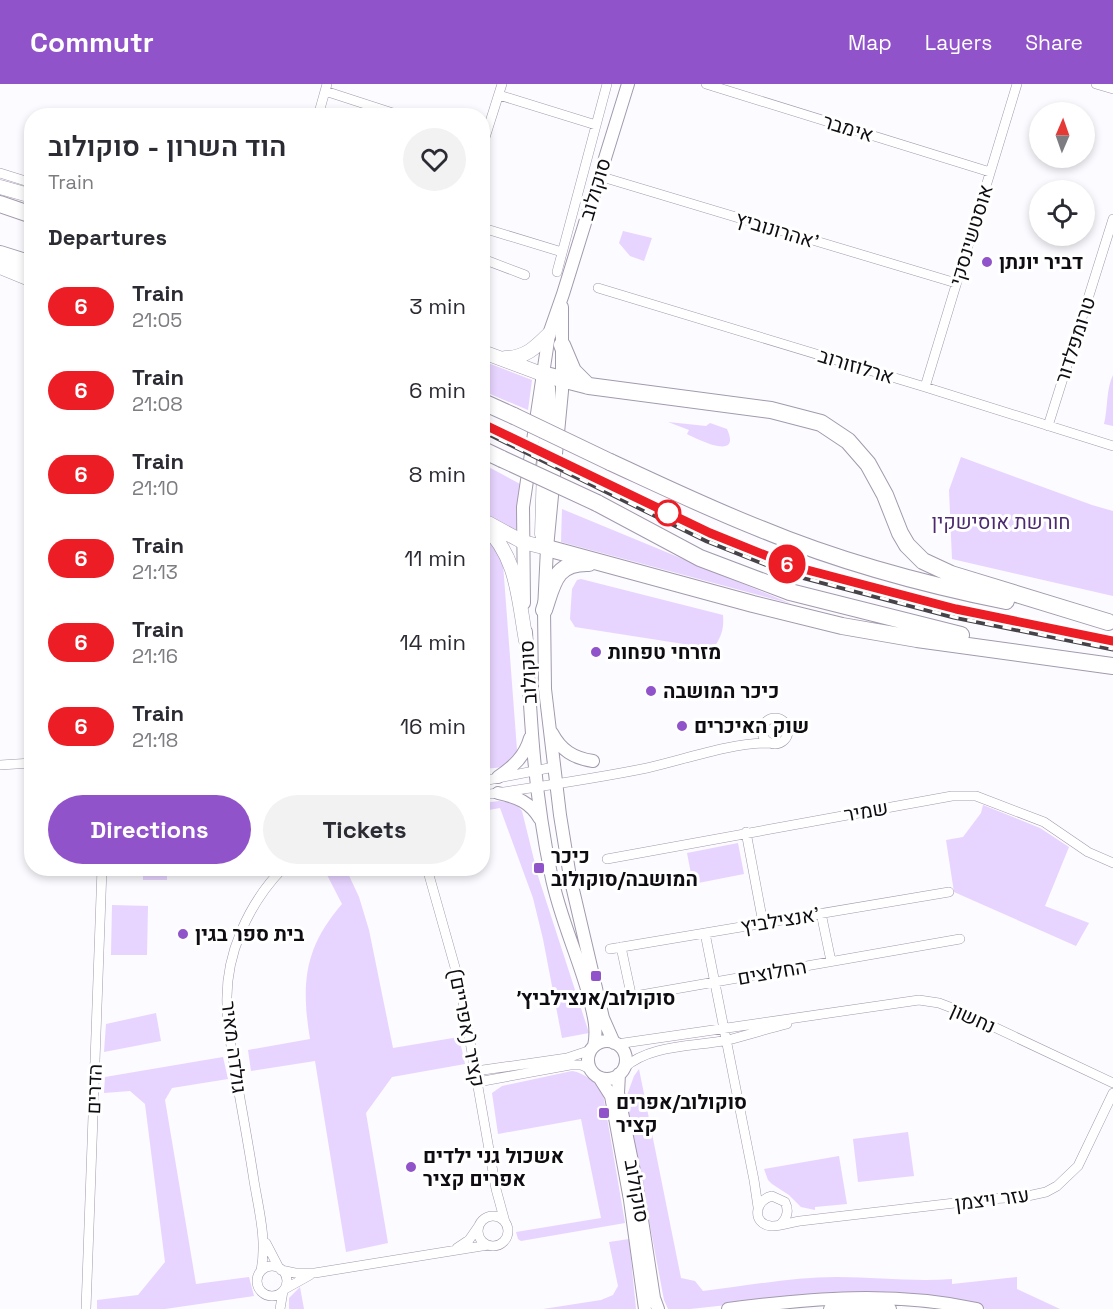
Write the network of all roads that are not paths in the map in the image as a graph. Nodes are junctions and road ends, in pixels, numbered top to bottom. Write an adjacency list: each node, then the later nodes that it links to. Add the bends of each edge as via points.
1 (502, 84): 9 (street)
2 (607, 84): 13 (street)
3 (628, 84): 16 (main road, סוקולוב)
4 (706, 84): 14 (street, אימבר)
5 (1017, 84): 14 (street, אוסטשינסקי)
6 (1096, 84): 8 (street)
7 (326, 87): 10 (street); 11 (street)
8 (1113, 89)
9 (499, 95): 12 (street); 13 (street)
10 (320, 108)
11 (381, 108)
12 (490, 121)
13 (596, 125): 27 (street)
14 (990, 172): 35 (street, אוסטשינסקי)
15 (0, 173): 17 (street)
16 (599, 177): 35 (street, אהרונוביץ'); 37 (main road, סוקולוב, via 563,294)
17 (24, 180)
18 (0, 187): 19 (main road)
19 (24, 194)
20 (0, 202): 21 (highway); 22 (highway)
21 (24, 206)
22 (24, 211)
23 (1113, 219): 45 (street, טרומפלדור)
24 (490, 230): 27 (street)
25 (0, 243): 26 (highway)
26 (24, 250)
27 (562, 252): 32 (street)
28 (0, 254): 29 (highway)
29 (24, 262)
30 (490, 262): 33 (street)
31 (0, 267): 34 (main road)
32 (556, 273)
33 (525, 275)
34 (24, 277)
35 (956, 283): 43 (street, אוסטשינסקי)
36 (598, 288): 43 (street, ארלוזורוב)
37 (555, 340): 39 (main road, via 524,355); 40 (main road, סוקולוב); 41 (main road, סוקולוב); 42 (highway, via 573,371)
38 (490, 355): 39 (main road)
39 (498, 358): 40 (main road)
40 (543, 374): 41 (highway); 50 (main road, סוקולוב, via 523,507); 51 (main road, via 549,403 542,534)
41 (563, 381): 42 (highway); 51 (main road, סוקולוב)
42 (589, 386): 54 (highway, via 771,410 821,423 848,441 868,464 904,539 923,561 951,574)
43 (924, 387): 45 (street, ארלוזורוב)
44 (490, 405): 54 (highway, bridge, via 760,529 850,562 960,592)
45 (1047, 426): 46 (street, ארלוזורוב)
46 (1113, 446)
47 (490, 453): 56 (highway, bridge, via 597,503 700,558 790,592 951,633)
48 (490, 526): 50 (main road)
49 (490, 530): 55 (main road, via 509,560)
50 (523, 542): 51 (main road); 55 (main road, סוקולוב)
51 (547, 548): 52 (highway); 53 (main road, סוקולוב)
52 (607, 563): 53 (highway, via 574,564 561,571); 56 (highway, via 852,628)
53 (544, 610): 57 (main road, סוקולוב)
54 (1110, 622)
55 (526, 641): 58 (main road, סוקולוב)
56 (1113, 666)
57 (549, 728): 60 (main road, via 570,755); 63 (main road, סוקולוב)
58 (531, 734): 64 (main road, סוקולוב); 65 (main road, via 521,757)
59 (770, 743): 67 (street, via 744,745)
60 (593, 761)
61 (24, 764): 62 (street)
62 (0, 765)
63 (554, 767): 64 (street); 67 (main road, סוקולוב)
64 (535, 770): 65 (street); 68 (main road, סוקולוב)
65 (498, 777): 66 (street)
66 (490, 779)
67 (556, 785): 68 (street); 90 (main road, סוקולוב, via 579,921 605,1026)
68 (537, 788): 69 (street); 71 (main road, סוקולוב)
69 (498, 793): 70 (street); 71 (main road, via 526,802)
70 (490, 794)
71 (542, 822): 91 (main road, סוקולוב, via 555,894 594,1018)
72 (746, 832): 73 (street, שמיר); 74 (street, שמיר, via 952,796 976,796 1044,822 1088,852); 80 (street)
73 (607, 859)
74 (1113, 863)
75 (102, 876): 116 (street, הדרים)
76 (276, 876): 108 (street, גולדה מאיר, via 245,923 233,954 226,1004)
77 (429, 876): 92 (street, קציר (אפריים), via 460,985)
78 (949, 892): 79 (street, אנצילביץ')
79 (821, 913): 80 (street, אנצילביץ'); 85 (street)
80 (763, 923): 81 (street, אנצילביץ')
81 (705, 933): 83 (street, אנצילביץ'); 86 (street)
82 (960, 939): 85 (street, החלוצים)
83 (621, 947): 84 (street, אנצילביץ'); 86 (street, החלוצים, via 631,994 635,996)
84 (610, 949)
85 (831, 961): 86 (street, החלוצים)
86 (715, 982): 88 (street)
87 (824, 1014): 88 (street, נחשון); 89 (street, נחשון); 96 (street, נחשון, via 928,1000 960,1011)
88 (724, 1028): 89 (street); 90 (street, נחשון)
89 (726, 1040): 93 (street, נחשון, via 656,1052 637,1058); 98 (street)
90 (615, 1043): 91 (main road, via 606,1041); 93 (main road, via 625,1056)
91 (593, 1048): 92 (street, via 567,1058); 94 (main road, via 588,1060)
92 (476, 1071): 95 (street, קציר (אפריים))
93 (622, 1071): 94 (main road, via 611,1078); 120 (main road, סוקולוב, via 618,1093)
94 (595, 1073): 95 (street, via 581,1065 570,1065); 119 (main road, סוקולוב, via 611,1096)
95 (478, 1082): 99 (street, קציר (אפריים))
96 (1113, 1083)
97 (1113, 1093): 104 (street, עזר ויצמן, via 1078,1166 1046,1192)
98 (754, 1177): 100 (street); 101 (street)
99 (496, 1189): 103 (street, קציר (אפריים), via 494,1204); 105 (street, קציר (אפריים))
100 (772, 1196): 101 (street, via 763,1199); 102 (street, via 781,1199)
101 (758, 1208): 106 (street, via 759,1218 766,1225)
102 (787, 1208): 104 (street, עזר ויצמן, via 800,1217); 106 (street)
103 (486, 1217): 105 (street, via 497,1216); 107 (street)
104 (816, 1219): 106 (street, עזר ויצמן)
105 (506, 1222): 109 (street, via 508,1232 504,1241)
106 (781, 1224)
107 (478, 1227): 109 (street, via 478,1237); 110 (street)
108 (264, 1238): 111 (street, גולדה מאיר); 112 (street, גולדה מאיר)
109 (488, 1245): 110 (street)
110 (455, 1250): 113 (street)
111 (280, 1269): 112 (street, via 272,1266); 113 (street); 114 (street, via 286,1277)
112 (261, 1271): 115 (street, via 257,1284)
113 (315, 1273): 114 (street)
114 (284, 1290): 115 (street, via 276,1296); 118 (street)
115 (266, 1295): 117 (street)
116 (86, 1309)
117 (274, 1309)
118 (280, 1309)
119 (645, 1309)
120 (658, 1309)
121 (729, 1309): 124 (main road, via 873,1297 934,1301)
122 (830, 1309): 123 (main road)
123 (890, 1309)
124 (977, 1309)

